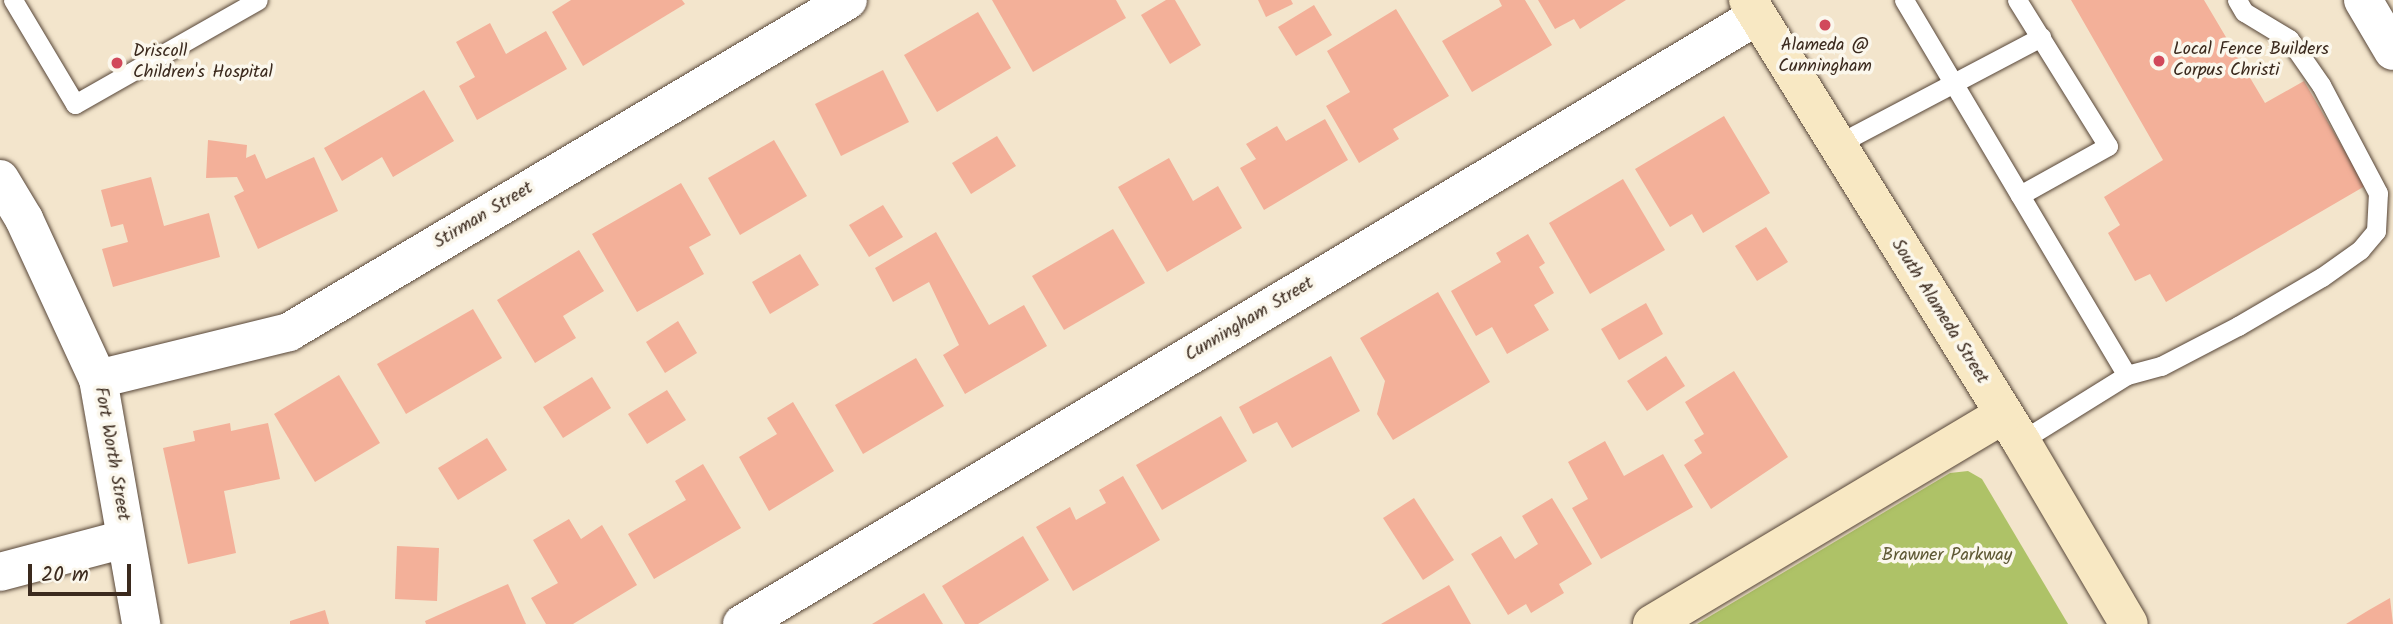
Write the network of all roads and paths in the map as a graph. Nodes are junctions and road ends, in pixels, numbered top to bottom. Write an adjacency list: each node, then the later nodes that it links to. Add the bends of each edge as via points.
1 (13, 0): 2 (lane, via 75,104)
2 (258, 0)
3 (848, 0): 16 (street, Stirman Street, via 289,332)
4 (1904, 0): 11 (lane)
5 (2017, 0): 9 (lane)
6 (2237, 0): 15 (lane, via 2244,12 2289,39 2320,85 2378,193 2376,232 2360,250 2238,326 2161,366)
7 (2363, 0): 10 (street)
8 (1753, 8): 12 (main road, South Alameda Street); 21 (street, Cunningham Street)
9 (2041, 37): 11 (lane); 14 (lane, via 2108,146)
10 (2393, 51)
11 (1952, 81): 12 (lane); 14 (lane)
12 (1836, 145): 17 (main road, South Alameda Street)
13 (0, 179): 16 (street, Fort Worth Street, via 24,219)
14 (2020, 195): 15 (lane)
15 (2127, 375): 17 (lane)
16 (98, 379): 18 (street, Fort Worth Street)
17 (2012, 428): 22 (main road); 23 (main road, South Alameda Street)
18 (125, 538): 19 (street); 20 (street, Fort Worth Street)
19 (0, 572)
20 (141, 624)
21 (742, 624)
22 (1652, 624)
23 (2129, 624)

